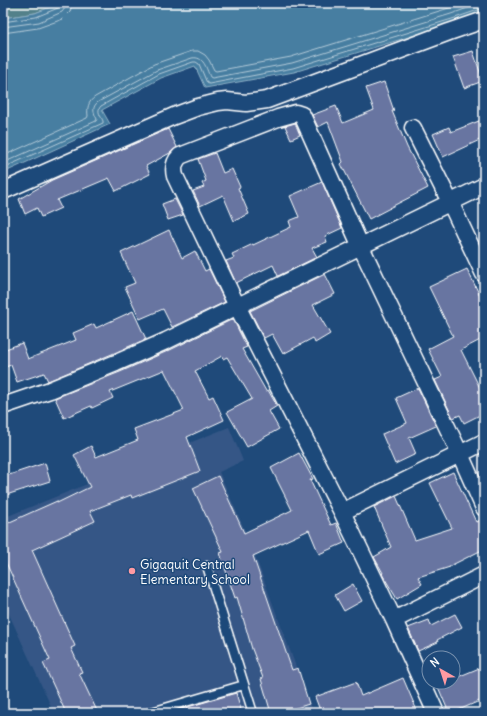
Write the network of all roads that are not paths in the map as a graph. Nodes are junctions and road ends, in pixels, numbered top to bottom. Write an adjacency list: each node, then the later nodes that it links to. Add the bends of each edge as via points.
1 (484, 20): 4 (street, via 267,100 246,103 227,101 198,107)
2 (413, 128): 5 (street)
3 (484, 186): 5 (street)
4 (3, 191)
5 (450, 202): 6 (street); 7 (street)
6 (361, 247): 8 (street); 8 (street, via 300,113 278,118 180,156 174,165 175,176); 11 (street)
7 (484, 274)
8 (237, 306): 9 (street, via 116,363); 13 (street)
9 (3, 406)
10 (484, 442): 11 (street)
11 (460, 454): 12 (street); 13 (street)
12 (484, 508)
13 (342, 512): 16 (street)
14 (207, 566): 17 (lane)
15 (484, 574): 16 (street)
16 (394, 620): 20 (street)
17 (244, 685): 18 (lane); 19 (lane)
18 (148, 713)
19 (253, 713)
20 (436, 713)

